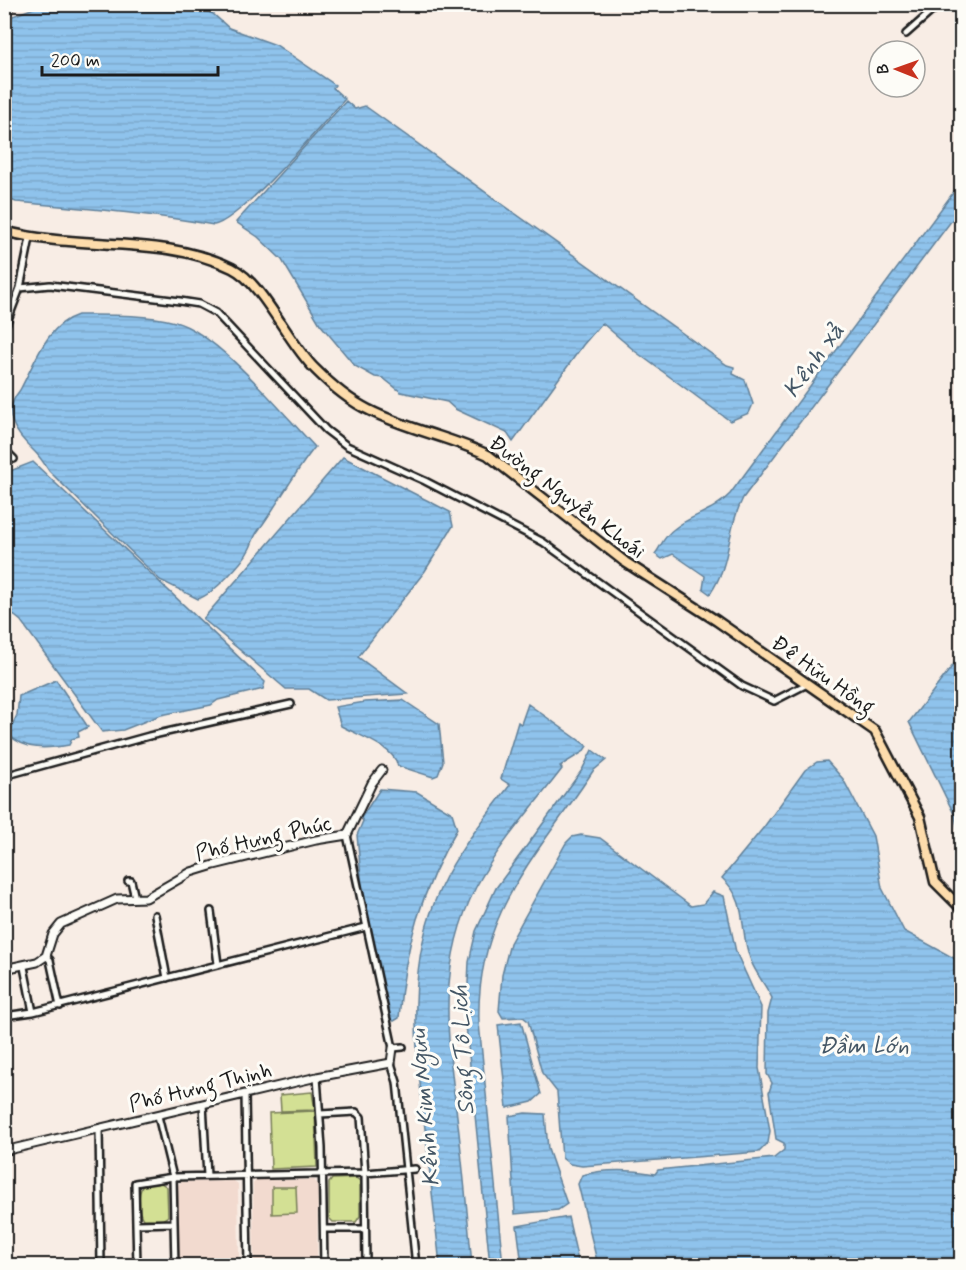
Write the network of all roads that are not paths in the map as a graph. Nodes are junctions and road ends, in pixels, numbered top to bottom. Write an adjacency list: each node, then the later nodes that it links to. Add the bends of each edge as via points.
1 (15, 4): 3 (street)
2 (940, 4): 4 (street)
3 (4, 9)
4 (906, 34)
5 (4, 231): 6 (main road, Đường Nguyễn Khoái)
6 (30, 238): 7 (street); 11 (main road, Đường Nguyễn Khoái, via 148,246 234,268 251,284 314,368 344,393 367,410 488,454 625,562)
7 (20, 288): 8 (street); 12 (street, via 51,285 199,304 216,313 326,430 348,446 543,542 742,686 774,701)
8 (4, 330)
9 (4, 448): 10 (street)
10 (14, 459)
11 (674, 594): 12 (main road, Đê Hữu Hồng)
12 (807, 684): 19 (main road, Đê Hữu Hồng, via 875,731 920,817 935,882)
13 (291, 704): 15 (street, via 149,736)
14 (382, 770): 16 (street, Phố Hưng Phúc)
15 (4, 776)
16 (347, 836): 18 (street, Phố Hưng Phúc, via 208,866 146,898); 22 (street)
17 (128, 881): 18 (street)
18 (135, 898): 23 (street, Phố Hưng Phúc, via 117,899 61,924)
19 (962, 909)
20 (211, 911): 24 (street)
21 (155, 915): 27 (street)
22 (366, 927): 24 (street); 32 (street)
23 (46, 956): 25 (street); 28 (street)
24 (218, 964): 27 (street)
25 (24, 967): 26 (street); 29 (street)
26 (4, 969)
27 (167, 978): 28 (street)
28 (60, 1006): 29 (street)
29 (33, 1012): 30 (street)
30 (4, 1016)
31 (403, 1047): 32 (street)
32 (393, 1048): 33 (street)
33 (391, 1063): 34 (street, Phố Hưng Thịnh); 42 (street, via 397,1082)
34 (317, 1077): 35 (street, Phố Hưng Thịnh); 37 (street)
35 (245, 1094): 36 (street, Phố Hưng Thịnh); 45 (street)
36 (203, 1104): 38 (street, Phố Hưng Thịnh); 47 (street)
37 (320, 1114): 43 (street); 44 (street, via 359,1114)
38 (158, 1116): 39 (street, Phố Hưng Thịnh); 46 (street)
39 (99, 1128): 40 (street, Phố Hưng Thịnh); 52 (street)
40 (4, 1151)
41 (415, 1169): 42 (street)
42 (406, 1171): 44 (street); 58 (street)
43 (323, 1173): 44 (street); 45 (street); 50 (street)
44 (365, 1173): 51 (street)
45 (248, 1175): 47 (street); 55 (street)
46 (173, 1176): 47 (street); 48 (street); 49 (street, via 135,1183)
47 (207, 1176)
48 (174, 1223): 49 (street); 54 (street)
49 (137, 1224): 53 (street)
50 (324, 1229): 51 (street); 56 (street)
51 (365, 1229): 57 (street)
52 (101, 1266)
53 (137, 1266)
54 (174, 1266)
55 (248, 1266)
56 (324, 1266)
57 (366, 1266)
58 (416, 1266)

